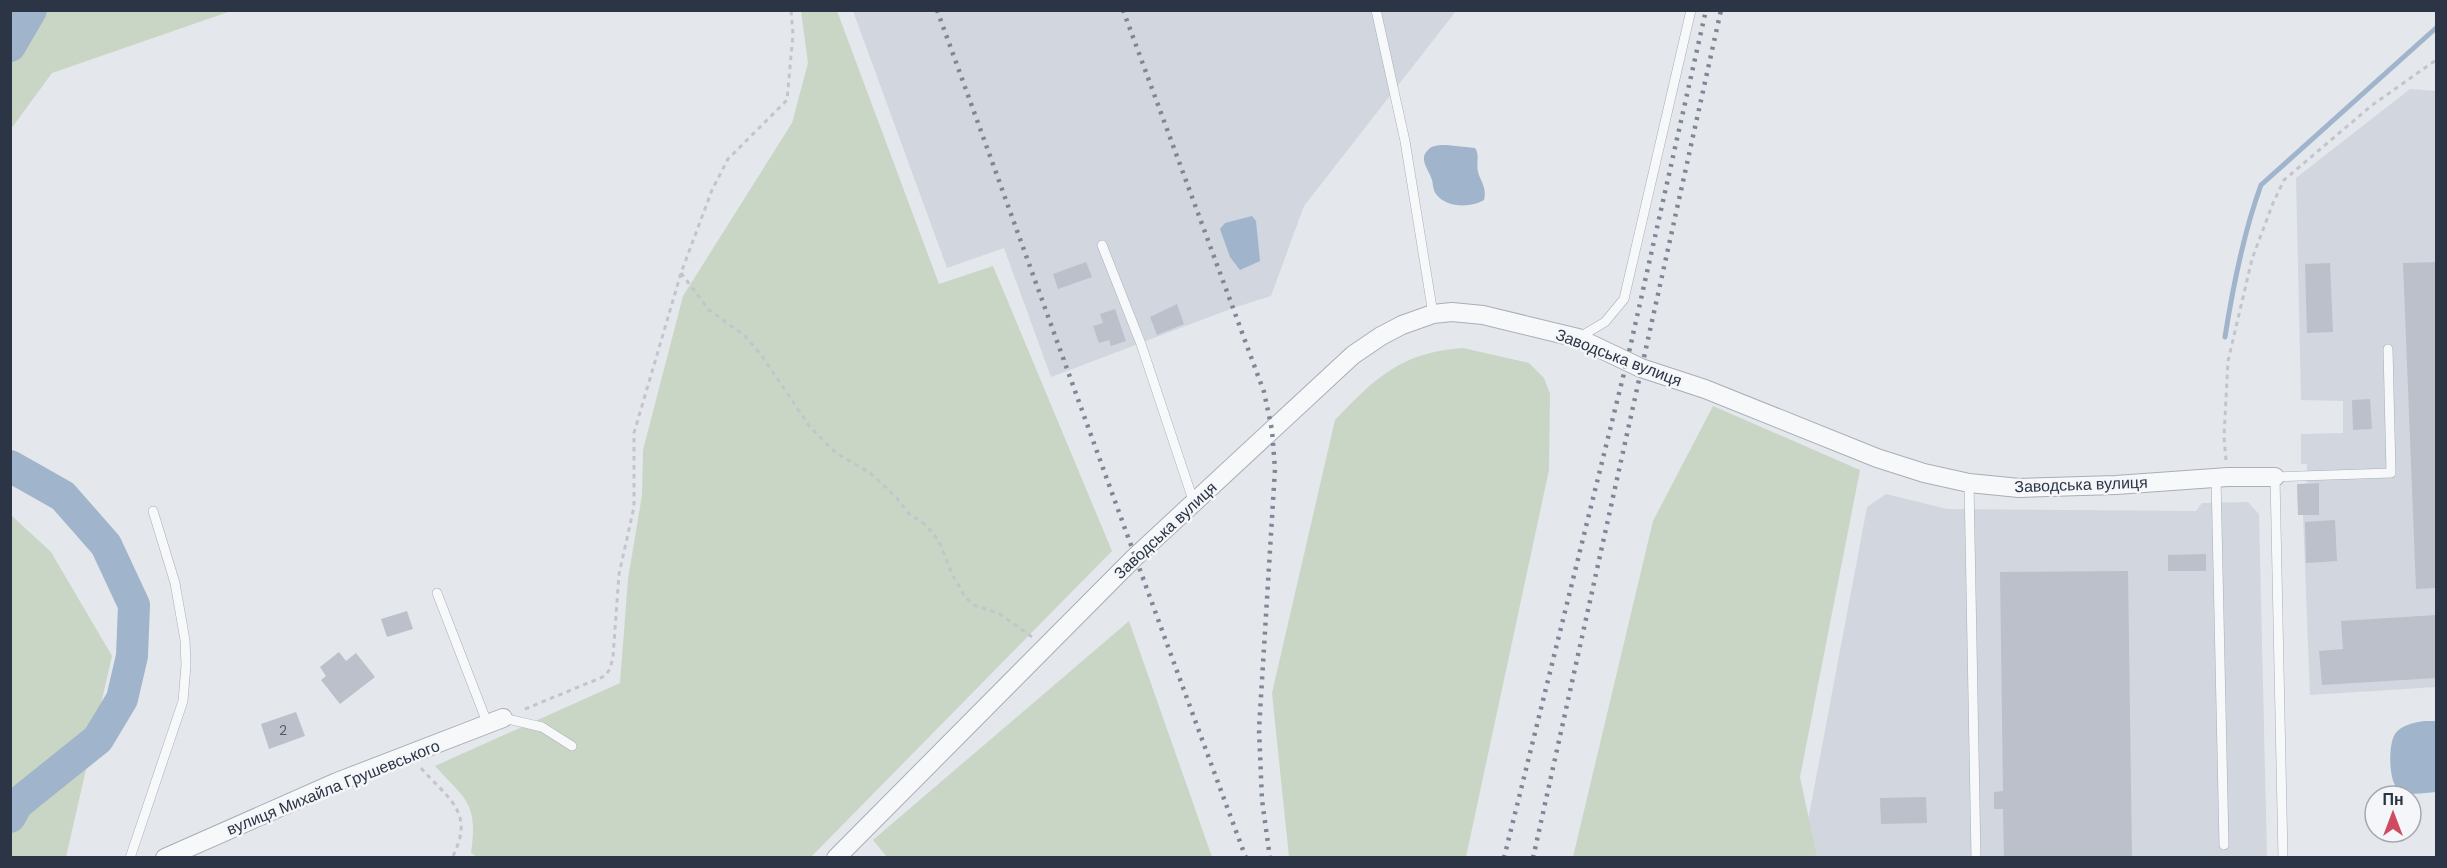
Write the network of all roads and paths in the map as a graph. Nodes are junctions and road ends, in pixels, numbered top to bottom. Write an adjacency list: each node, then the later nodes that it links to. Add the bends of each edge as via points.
1 (791, 10): 6 (path, via 793,34 787,100 728,159)
2 (1376, 10): 7 (lane, via 1406,141)
3 (1691, 10): 8 (lane, via 1624,299 1605,322)
4 (2436, 60): 10 (path, via 2371,106 2284,180 2252,259 2228,361)
5 (1102, 245): 13 (lane, via 1141,344)
6 (681, 273): 16 (path, via 709,310 745,336 762,356 810,427 836,453 869,471 909,514 926,525 939,541 966,597 974,605 1000,614 1025,630); 17 (path, via 634,434 634,507 619,574 610,669 605,676)
7 (1433, 314): 8 (street, Заводська вулиця, via 1483,315); 13 (street, Заводська вулиця, via 1402,325 1353,355)
8 (1578, 338): 12 (street, Заводська вулиця, via 1641,368 1705,389 1876,458)
9 (2388, 349): 11 (lane, via 2391,473)
10 (2222, 477): 11 (street, Заводська вулиця); 12 (street, Заводська вулиця, via 2030,488); 20 (lane)
11 (2275, 477): 26 (lane)
12 (1969, 483): 25 (lane)
13 (1194, 503): 16 (street, Заводська вулиця)
14 (153, 511): 21 (lane, via 175,584 186,665 183,701)
15 (437, 593): 17 (lane)
16 (1045, 648): 24 (street, Заводська вулиця)
17 (495, 722): 18 (lane, via 542,727); 19 (street, вулиця Михайла Грушевського)
18 (572, 746)
19 (410, 755): 22 (street, вулиця Михайла Грушевського, via 337,782); 23 (path, via 458,809 461,829)
20 (2224, 845)
21 (130, 858)
22 (165, 858)
23 (452, 858)
24 (836, 858)
25 (1976, 858)
26 (2283, 858)

